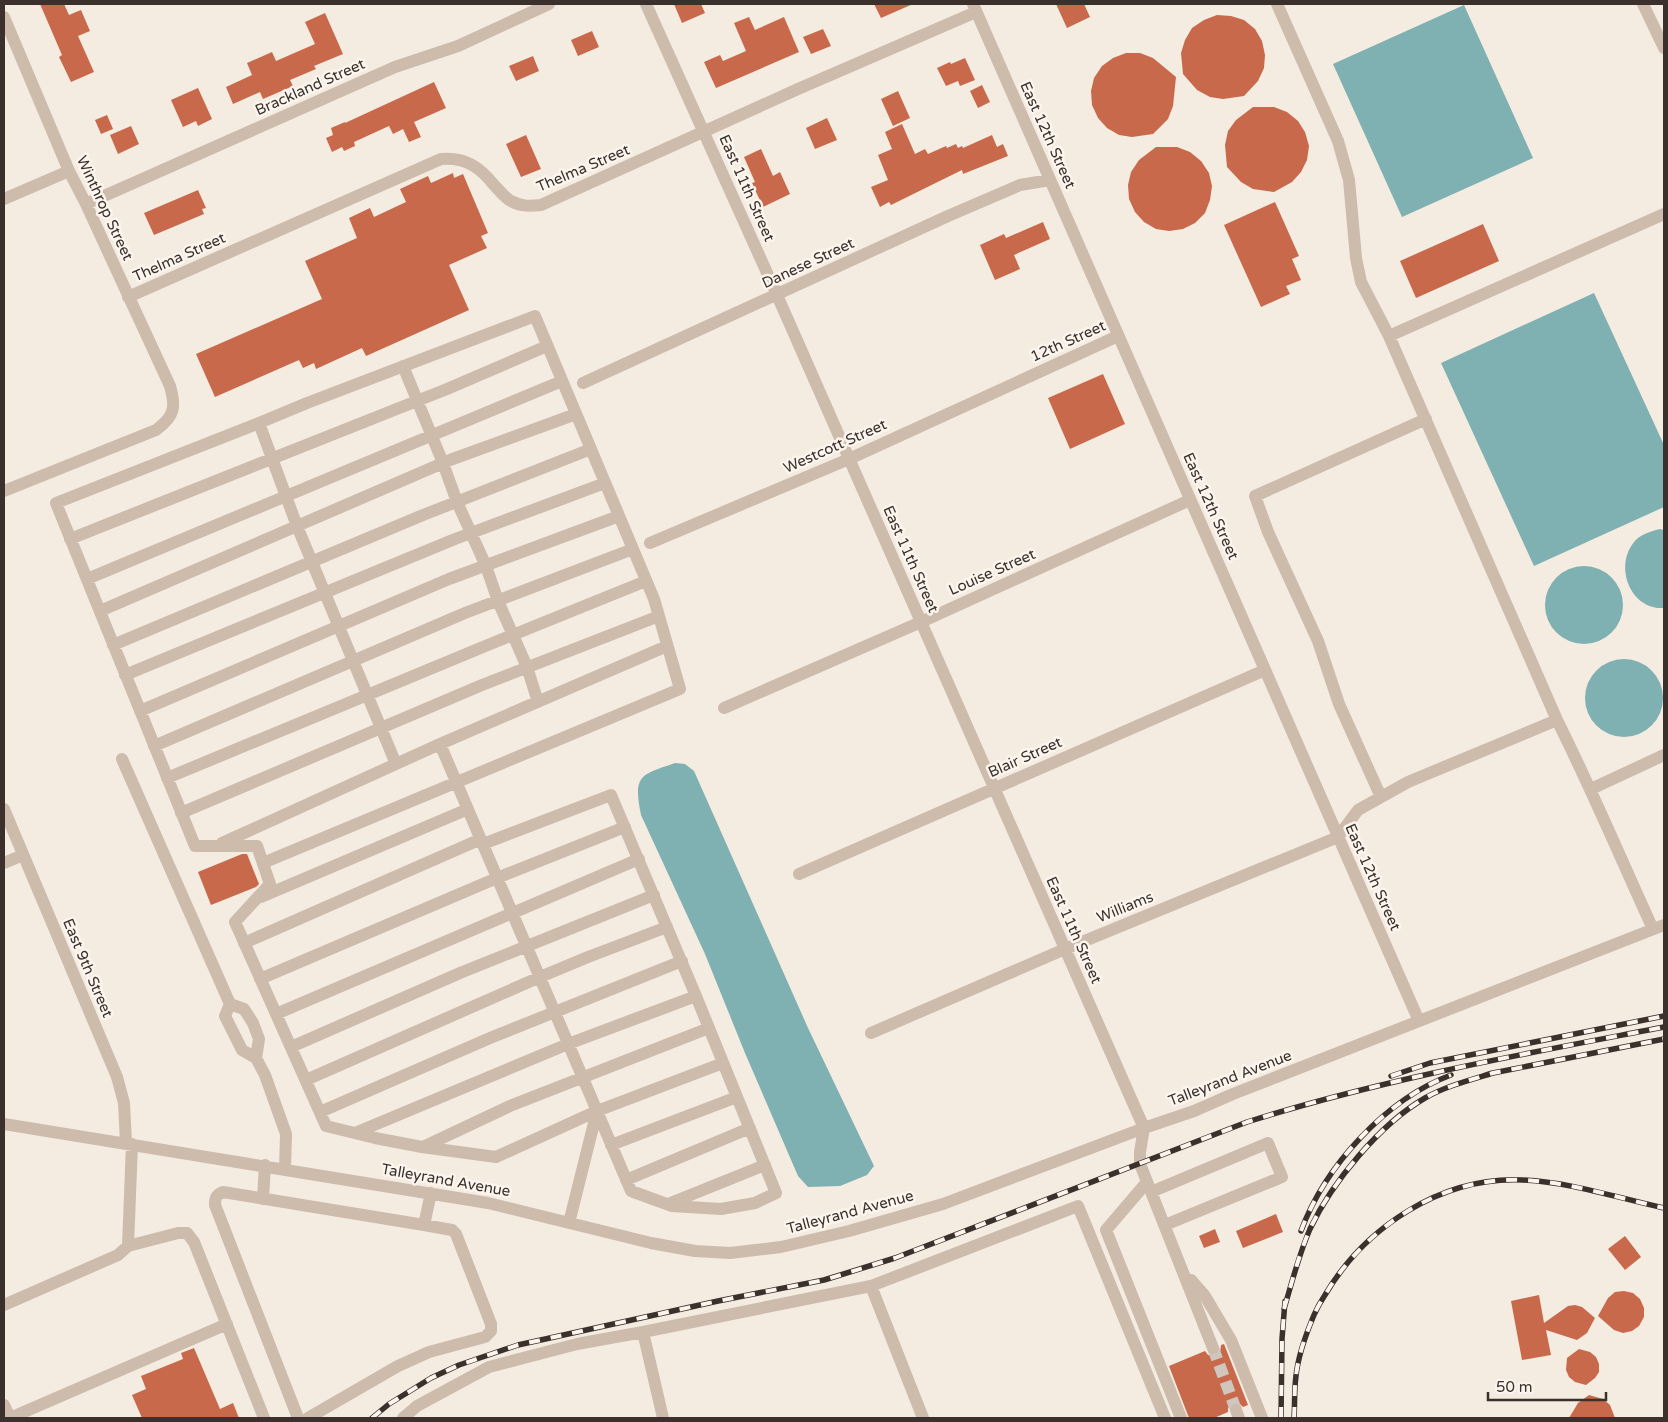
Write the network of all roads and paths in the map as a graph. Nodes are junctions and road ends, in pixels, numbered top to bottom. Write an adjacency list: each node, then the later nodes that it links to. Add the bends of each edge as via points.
1 (549, 4): 12 (street, Brackland Street, via 458,46 395,67)
2 (646, 4): 8 (street, East 11th Street)
3 (1277, 4): 17 (street, via 1338,141 1349,180 1361,282)
4 (1643, 4): 7 (street)
5 (975, 8): 8 (street, Thelma Street); 10 (street, East 12th Street)
6 (4, 18): 9 (street, Winthrop Street)
7 (1664, 48)
8 (704, 132): 14 (street, East 11th Street); 15 (street, Thelma Street, via 541,205 526,206 510,201 475,166 464,160 442,159)
9 (69, 171): 11 (street); 12 (street, Winthrop Street)
10 (1050, 180): 14 (street, Danese Street, via 1020,185); 16 (street, East 12th Street)
11 (4, 199)
12 (86, 204): 15 (street, Winthrop Street)
13 (1664, 214): 17 (street)
14 (777, 295): 22 (street, Danese Street); 30 (street, East 11th Street)
15 (128, 297): 33 (street, Winthrop Street, via 170,386 173,412 167,422 156,430)
16 (1118, 336): 20 (street, 12th Street); 35 (street, East 12th Street)
17 (1389, 336): 25 (street)
18 (547, 346): 19 (street, via 535,316); 21 (street); 23 (street)
19 (403, 366): 23 (street); 26 (street)
20 (1031, 375): 30 (street, Westcott Street)
21 (562, 381): 24 (street); 27 (street)
22 (583, 383)
23 (417, 400): 27 (street); 29 (street)
24 (576, 414): 28 (street); 31 (street)
25 (1426, 419): 64 (street); 75 (street, via 1255,496 1318,641 1339,704)
26 (259, 423): 29 (street); 40 (street, via 56,503)
27 (432, 434): 31 (street); 34 (street)
28 (591, 449): 32 (street); 36 (street)
29 (272, 458): 34 (street); 40 (street)
30 (848, 459): 41 (street, Westcott Street); 51 (street, East 11th Street)
31 (443, 463): 36 (street); 38 (street)
32 (605, 483): 37 (street); 39 (street)
33 (4, 491)
34 (286, 495): 38 (street); 45 (street)
35 (1190, 500): 51 (street, Louise Street); 58 (street, East 12th Street)
36 (457, 502): 39 (street); 43 (street)
37 (619, 516): 42 (street); 44 (street)
38 (297, 526): 43 (street); 49 (street)
39 (472, 533): 44 (street); 47 (street)
40 (70, 539): 45 (street)
41 (650, 543)
42 (633, 549): 46 (street); 48 (street)
43 (313, 561): 47 (street); 54 (street)
44 (486, 566): 48 (street); 52 (street)
45 (87, 579): 49 (street)
46 (646, 581): 50 (street); 53 (street)
47 (325, 593): 52 (street); 59 (street)
48 (498, 600): 53 (street); 56 (street)
49 (100, 611): 54 (street)
50 (659, 616): 55 (street); 57 (street)
51 (921, 622): 62 (street, Louise Street); 73 (street, East 11th Street)
52 (339, 626): 56 (street); 63 (street)
53 (513, 635): 57 (street); 60 (street)
54 (113, 645): 59 (street)
55 (667, 646): 61 (street); 72 (street, via 680,689)
56 (354, 660): 60 (street); 67 (street)
57 (527, 667): 61 (street); 65 (street)
58 (1265, 670): 73 (street, Blair Street); 80 (street, East 12th Street)
59 (125, 675): 63 (street)
60 (368, 695): 65 (street); 71 (street)
61 (538, 702): 66 (street)
62 (724, 708)
63 (140, 711): 67 (street)
64 (1557, 720): 74 (street); 75 (street, via 1408,782)
65 (382, 728): 70 (street); 78 (street)
66 (440, 744): 70 (street); 72 (street)
67 (154, 746): 71 (street)
68 (1664, 756): 74 (street)
69 (122, 759): 101 (street)
70 (396, 764): 82 (street)
71 (167, 778): 78 (street)
72 (457, 782): 77 (street); 86 (street)
73 (994, 788): 87 (street, Blair Street); 96 (street, East 11th Street)
74 (1590, 789): 92 (street, via 1609,834)
75 (1381, 797): 80 (street, via 1358,810)
76 (4, 809): 83 (street, East 9th Street)
77 (468, 809): 81 (street); 90 (street)
78 (181, 813): 82 (street, via 195,846)
79 (625, 827): 81 (street, via 611,795); 84 (street); 88 (street)
80 (1338, 837): 96 (street, Williams); 104 (street, East 12th Street)
81 (482, 842): 88 (street); 94 (street)
82 (216, 846): 86 (street, via 257,846)
83 (23, 854): 85 (street); 120 (street, East 9th Street, via 116,1076 124,1102)
84 (639, 859): 89 (street); 91 (street)
85 (4, 863)
86 (262, 863): 90 (street, via 270,884)
87 (799, 874)
88 (497, 878): 91 (street); 99 (street)
89 (654, 896): 93 (street); 95 (street)
90 (256, 900): 94 (street, via 235,922)
91 (512, 912): 95 (street); 103 (street)
92 (1659, 927): 104 (street, Talleyrand Avenue)
93 (667, 928): 97 (street); 98 (street)
94 (244, 943): 99 (street)
95 (527, 947): 98 (street); 108 (street)
96 (1065, 949): 106 (street, Williams); 118 (street, East 11th Street)
97 (682, 961): 100 (street); 102 (street)
98 (540, 977): 102 (street); 112 (street)
99 (260, 979): 103 (street)
100 (696, 996): 105 (street); 107 (street)
101 (230, 1004): 109 (street, via 225,1016 242,1050); 109 (street, via 244,1008 253,1023 259,1039)
102 (555, 1012): 107 (street); 115 (street)
103 (276, 1014): 108 (street)
104 (1419, 1022): 118 (street, Talleyrand Avenue)
105 (709, 1028): 110 (street); 111 (street)
106 (871, 1033)
107 (568, 1044): 111 (street); 119 (street)
108 (291, 1047): 112 (street)
109 (256, 1058): 125 (street, via 286,1134)
110 (723, 1063): 113 (street); 114 (street)
111 (582, 1079): 114 (street); 122 (street, via 510,1106)
112 (306, 1080): 115 (street)
113 (737, 1097): 117 (street); 121 (street)
114 (597, 1111): 121 (street); 122 (street, via 496,1157); 131 (street)
115 (320, 1112): 119 (street, via 326,1126)
116 (4, 1124): 120 (street, Talleyrand Avenue)
117 (750, 1128): 124 (street); 126 (street)
118 (1144, 1128): 127 (street, via 1140,1164); 131 (street, Talleyrand Avenue, via 943,1204 781,1247 730,1253 695,1251)
119 (355, 1133): 122 (street)
120 (129, 1144): 123 (street, Talleyrand Avenue); 134 (street, East 9th Street)
121 (611, 1145): 126 (street)
122 (422, 1147)
123 (265, 1165): 125 (street, Talleyrand Avenue); 129 (street)
124 (765, 1165): 130 (street); 130 (street, via 776,1193 755,1203 721,1209)
125 (285, 1169): 128 (street, Talleyrand Avenue)
126 (626, 1180): 130 (street, via 631,1191)
127 (1149, 1187): 133 (street); 133 (street, via 1268,1143 1282,1177); 149 (street, via 1106,1230)
128 (430, 1193): 131 (street, Talleyrand Avenue, via 488,1202); 132 (street)
129 (263, 1199): 132 (street); 143 (street, via 223,1192 215,1199)
130 (668, 1204)
131 (570, 1223)
132 (424, 1225): 144 (street, via 452,1230 456,1234 491,1331 485,1337 429,1352 398,1366)
133 (1164, 1225): 135 (street)
134 (128, 1246): 137 (street, via 118,1255); 138 (street, via 187,1233 194,1242)
135 (1183, 1270): 140 (street); 150 (street, via 1204,1296 1231,1340)
136 (871, 1286): 139 (street); 147 (street); 148 (street, via 1078,1206)
137 (4, 1305)
138 (227, 1324): 141 (street, via 10,1418); 142 (street)
139 (643, 1332): 145 (street, via 577,1344 489,1367 417,1406); 146 (street)
140 (1213, 1348)
141 (4, 1405)
142 (264, 1418)
143 (298, 1418)
144 (308, 1418)
145 (403, 1418)
146 (663, 1418)
147 (923, 1418)
148 (1165, 1418)
149 (1181, 1418)
150 (1262, 1418)

